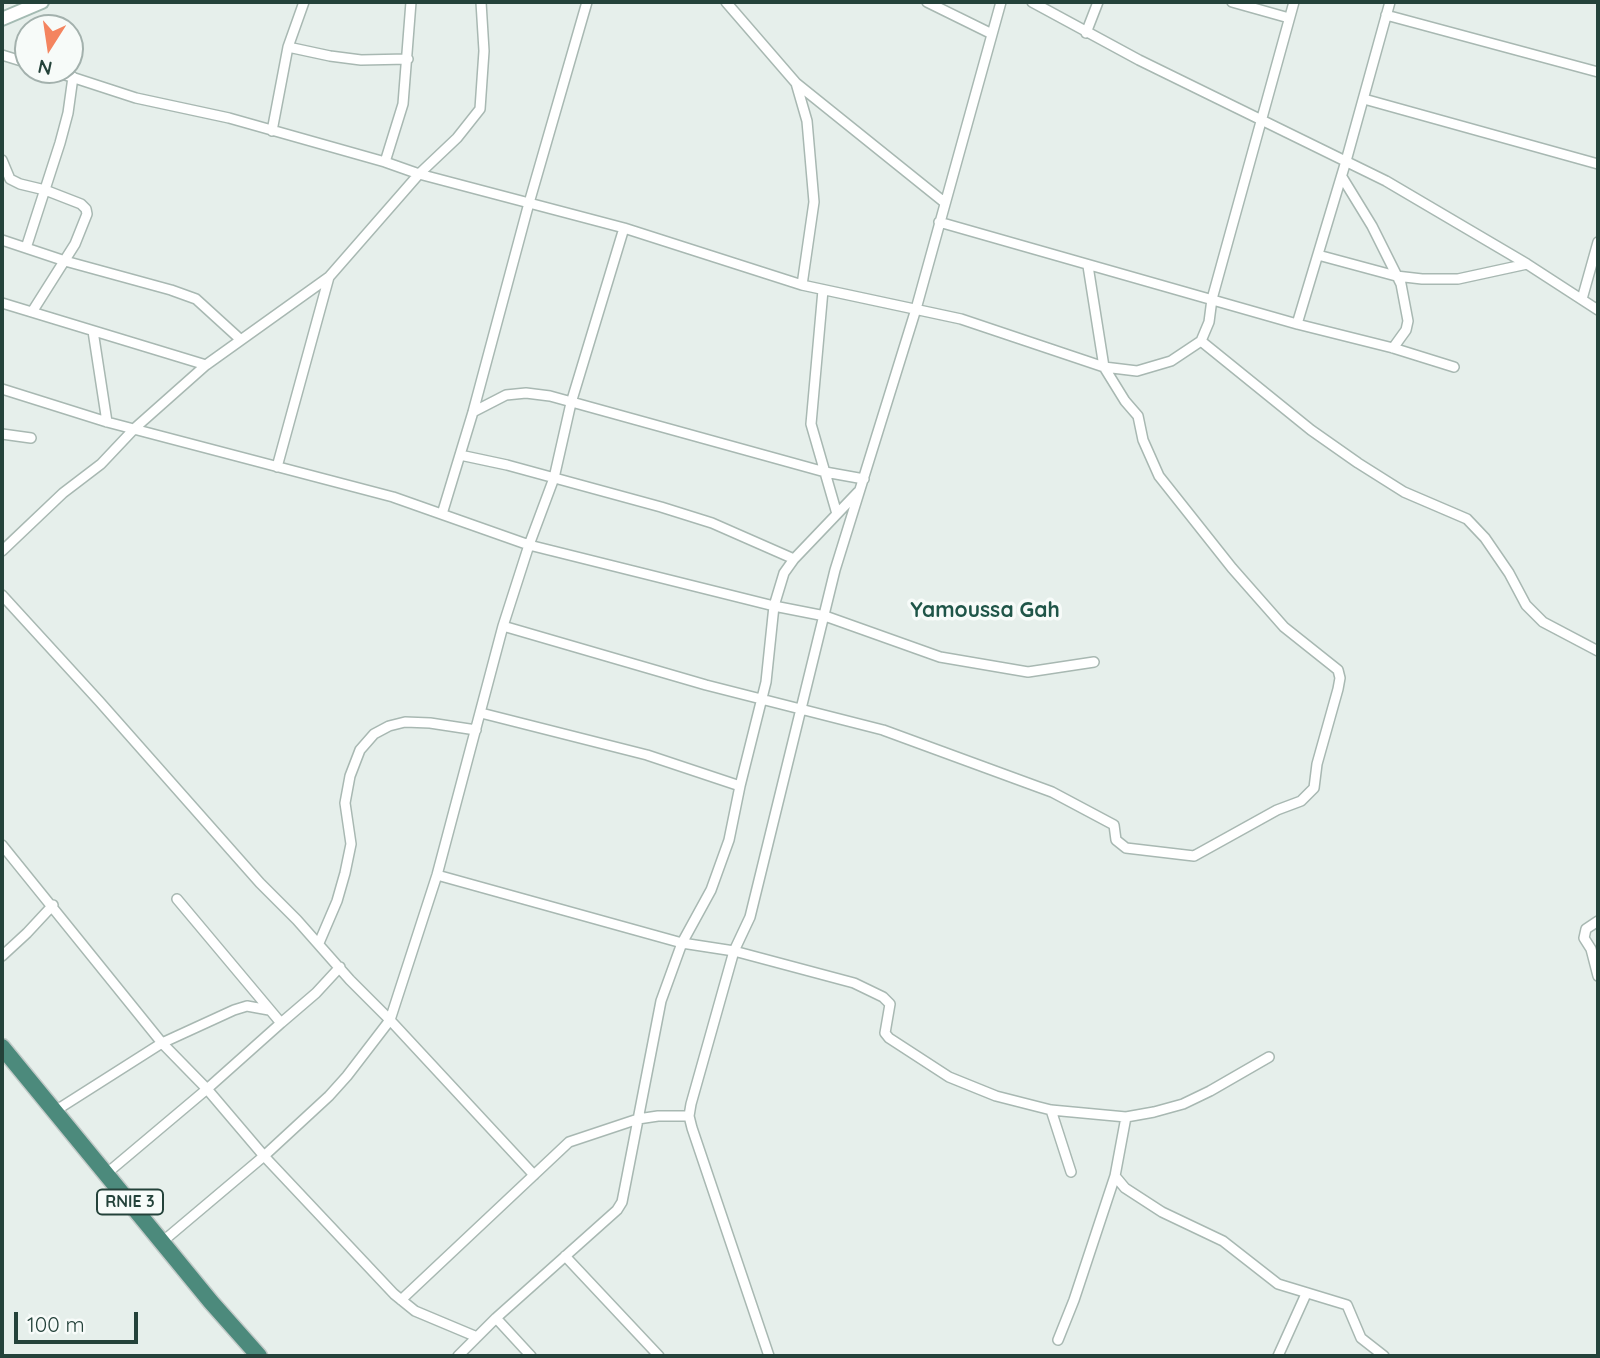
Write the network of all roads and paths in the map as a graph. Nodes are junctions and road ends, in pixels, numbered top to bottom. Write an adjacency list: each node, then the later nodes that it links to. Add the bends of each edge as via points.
1 (42, 2): 16 (main road)
2 (304, 2): 19 (street)
3 (411, 2): 20 (street)
4 (481, 2): 32 (street, via 480,109)
5 (587, 2): 36 (street)
6 (726, 2): 23 (street)
7 (930, 2): 18 (street)
8 (1001, 2): 18 (street)
9 (1032, 2): 17 (street)
10 (1098, 2): 17 (street)
11 (1232, 2): 15 (street)
12 (1294, 2): 15 (street)
13 (1390, 2): 14 (street)
14 (1386, 15): 21 (street); 25 (street)
15 (1289, 18): 26 (street)
16 (2, 19)
17 (1086, 33): 26 (street)
18 (992, 34): 35 (street)
19 (288, 47): 20 (street, via 361,60); 27 (street)
20 (408, 58): 30 (street, via 403,104)
21 (1598, 72)
22 (84, 81): 27 (street)
23 (796, 83): 35 (street); 48 (street, via 807,121 814,202)
24 (72, 84): 34 (street)
25 (1364, 99): 29 (street); 31 (street)
26 (1260, 120): 29 (street); 50 (street)
27 (272, 131): 30 (street)
28 (2, 160): 34 (street, via 10,179)
29 (1346, 161): 33 (street); 44 (street)
30 (385, 162): 32 (street)
31 (1598, 164)
32 (419, 174): 36 (street); 47 (street)
33 (1342, 177): 42 (street); 46 (street)
34 (45, 190): 41 (street); 43 (street, via 86,209)
35 (944, 202): 37 (street)
36 (529, 203): 38 (street); 66 (street)
37 (939, 222): 45 (street); 53 (street)
38 (624, 228): 48 (street); 65 (street)
39 (2, 240): 41 (street)
40 (1598, 242): 51 (street)
41 (26, 248): 43 (street)
42 (1318, 255): 46 (street); 56 (street)
43 (65, 261): 55 (street); 58 (street, via 196,299)
44 (1527, 264): 46 (street, via 1458,279); 51 (street)
45 (1088, 266): 50 (street); 62 (street)
46 (1396, 276): 60 (street, via 1408,321)
47 (329, 277): 58 (street); 72 (street)
48 (802, 285): 49 (street)
49 (823, 290): 53 (street); 73 (street, via 811,424)
50 (1212, 299): 56 (street); 59 (street)
51 (1582, 299): 54 (street)
52 (2, 303): 55 (street)
53 (916, 309): 62 (street, via 961,319); 75 (street)
54 (1598, 310)
55 (32, 312): 57 (street)
56 (1297, 324): 60 (street)
57 (93, 331): 61 (street); 67 (street)
58 (241, 340): 61 (street)
59 (1201, 341): 62 (street, via 1171,361 1138,371); 86 (street, via 1359,463 1404,492 1467,519 1485,538 1526,605 1544,622)
60 (1393, 348): 63 (street)
61 (206, 365): 68 (street)
62 (1104, 367): 89 (street, via 1138,416 1159,476 1284,626 1338,670 1338,689 1314,788 1301,801 1276,810 1195,856 1126,848 1116,840 1114,825 1052,792 883,730)
63 (1454, 367)
64 (2, 389): 67 (street)
65 (571, 403): 66 (street, via 526,393 506,396); 73 (street); 74 (street)
66 (473, 412): 71 (street)
67 (107, 422): 68 (street)
68 (135, 428): 72 (street); 80 (street)
69 (2, 434): 70 (street)
70 (31, 438)
71 (460, 455): 74 (street); 77 (street)
72 (277, 467): 77 (street)
73 (825, 471): 75 (street); 78 (street)
74 (554, 478): 79 (street); 81 (street, via 712,523)
75 (864, 480): 76 (street)
76 (859, 490): 78 (street); 84 (street)
77 (442, 514): 79 (street)
78 (837, 514): 81 (street)
79 (529, 545): 83 (street); 85 (street)
80 (2, 551)
81 (794, 559): 83 (street, via 784,573)
82 (2, 595): 98 (street)
83 (774, 606): 84 (street); 88 (street)
84 (825, 615): 87 (street, via 940,657 986,666 1028,672); 89 (street)
85 (503, 626): 88 (street); 90 (street)
86 (1598, 651)
87 (1094, 662)
88 (762, 699): 89 (street); 92 (street)
89 (802, 709): 100 (street, via 750,917)
90 (481, 713): 91 (street); 92 (street, via 647,755)
91 (476, 730): 94 (street); 98 (street, via 405,722 374,734 360,750 345,803 351,844 345,873)
92 (740, 786): 99 (street, via 725,854)
93 (2, 845): 96 (street)
94 (437, 875): 99 (street); 105 (street)
95 (177, 899): 104 (street)
96 (53, 905): 101 (street); 107 (street)
97 (1598, 922): 103 (street, via 1586,929 1584,938)
98 (319, 943): 102 (street)
99 (682, 943): 100 (street); 115 (street, via 661,1000)
100 (734, 951): 111 (street, via 854,983 883,997 890,1004 885,1033 889,1038 949,1077 996,1096); 113 (street)
101 (2, 956)
102 (340, 967): 105 (street); 106 (street)
103 (1598, 976)
104 (269, 1010): 106 (street); 107 (street, via 247,1006 234,1010)
105 (390, 1020): 116 (street, via 347,1076); 119 (street)
106 (281, 1023): 110 (street)
107 (162, 1043): 110 (street); 112 (street)
108 (7, 1057): 112 (highway, RNIE 3)
109 (1269, 1057): 114 (street, via 1183,1104)
110 (207, 1089): 116 (street); 118 (street)
111 (1051, 1110): 114 (street); 117 (street)
112 (55, 1111): 118 (highway, RNIE 3)
113 (690, 1116): 115 (street); 132 (street)
114 (1126, 1116): 120 (street)
115 (638, 1119): 119 (street, via 569,1142); 122 (street, via 622,1202)
116 (264, 1156): 121 (street); 124 (street)
117 (1071, 1172)
118 (106, 1174): 121 (highway, RNIE 3)
119 (534, 1175): 124 (street)
120 (1115, 1176): 123 (street, via 1162,1212 1223,1241 1278,1284); 127 (street)
121 (162, 1242): 128 (highway, RNIE 3)
122 (565, 1256): 125 (street); 131 (street)
123 (1306, 1294): 133 (street); 134 (street, via 1348,1305 1361,1338)
124 (401, 1300): 126 (street, via 415,1311)
125 (496, 1318): 126 (street); 130 (street)
126 (477, 1337): 129 (street)
127 (1058, 1340)
128 (259, 1356)
129 (458, 1356)
130 (531, 1356)
131 (659, 1356)
132 (769, 1356)
133 (1278, 1356)
134 (1384, 1356)

